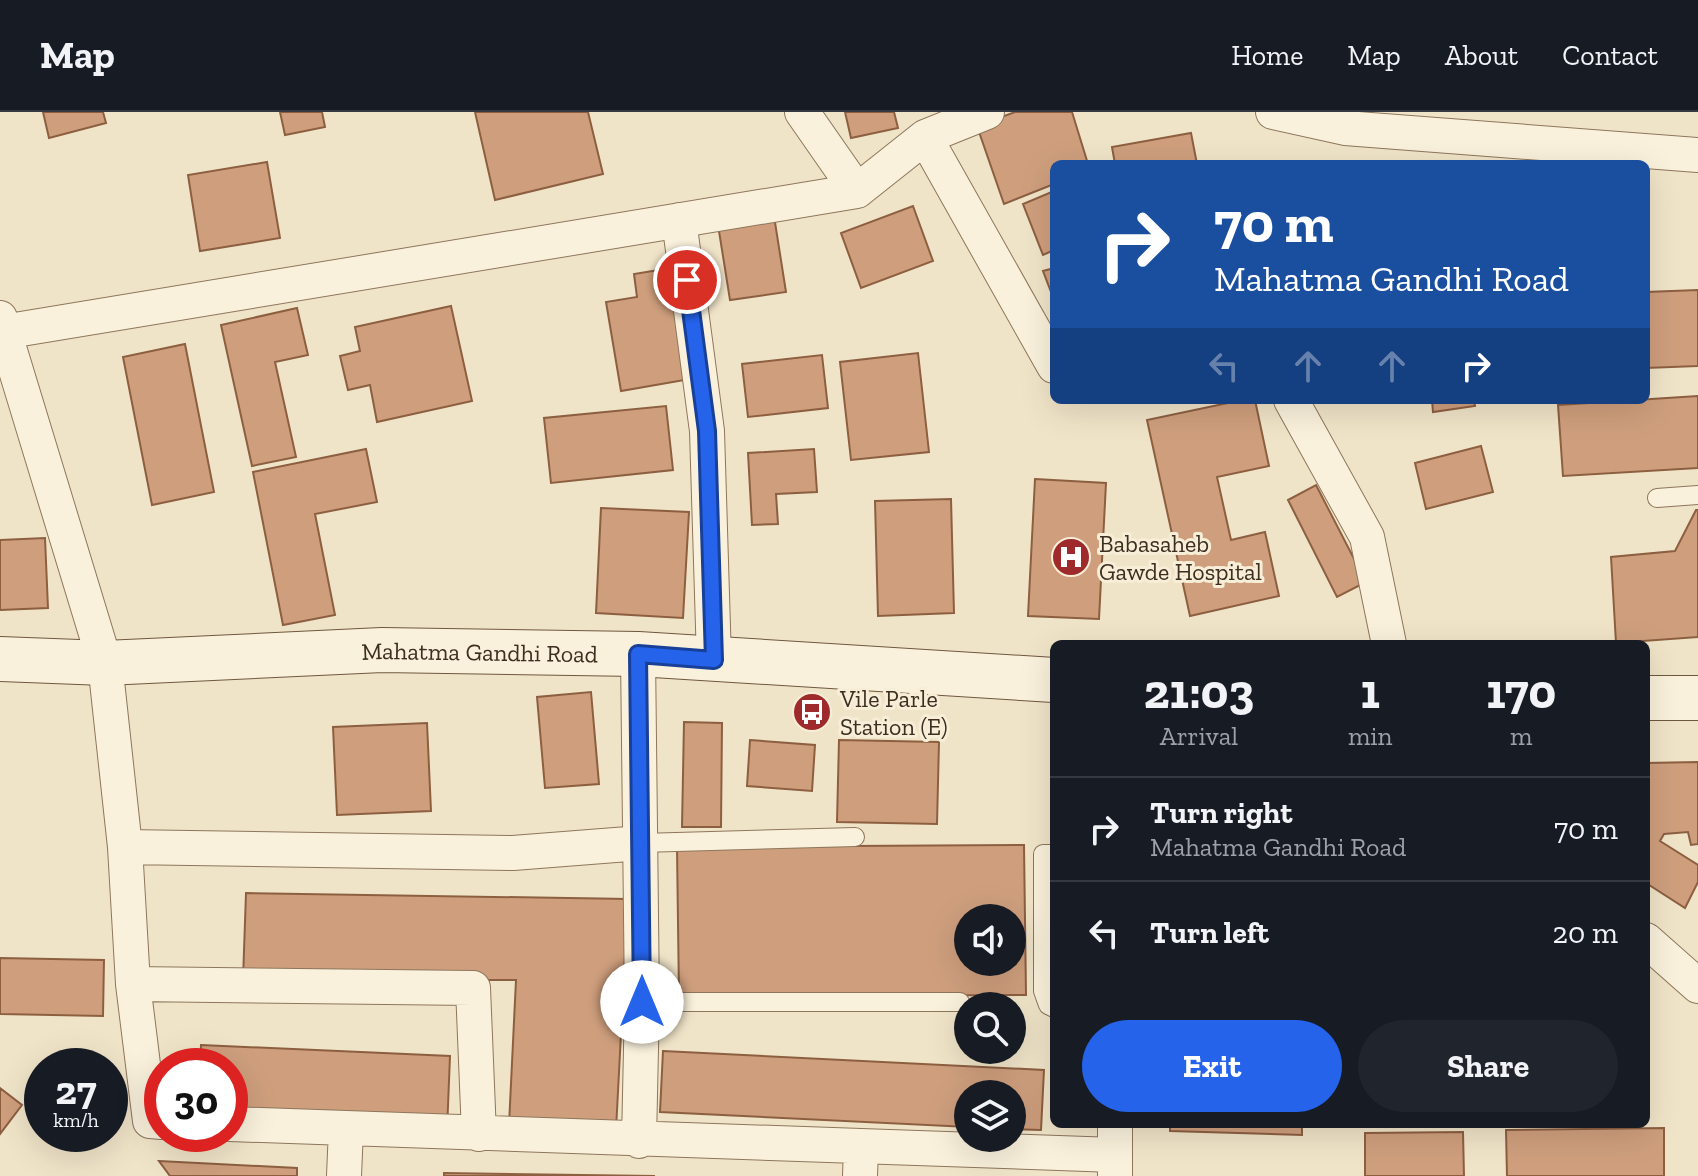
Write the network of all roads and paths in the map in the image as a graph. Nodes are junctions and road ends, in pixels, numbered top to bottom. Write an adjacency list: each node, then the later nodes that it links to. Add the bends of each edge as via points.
1 (802, 112): 6 (street)
2 (987, 112): 4 (street)
3 (1273, 112): 5 (street, via 1345,128)
4 (925, 137): 6 (street); 9 (street)
5 (1698, 155)
6 (857, 191): 7 (street)
7 (679, 220): 8 (street); 16 (street, via 707,431)
8 (1, 325): 17 (street)
9 (1050, 359)
10 (1293, 404): 13 (street, via 1367,537)
11 (1698, 495): 12 (lane)
12 (1657, 498)
13 (1388, 640)
14 (638, 654): 16 (street, Mahatma Gandhi Road); 17 (street, Mahatma Gandhi Road, via 382,650); 20 (street)
15 (0, 659): 17 (street, Mahatma Gandhi Road)
16 (714, 660): 18 (street, Mahatma Gandhi Road)
17 (105, 663): 21 (street)
18 (1050, 680)
19 (855, 837): 20 (lane)
20 (641, 843): 21 (street, via 513,853); 26 (street)
21 (125, 847): 24 (street)
22 (1042, 854): 28 (lane, via 1043,991)
23 (1650, 944): 25 (street)
24 (133, 984): 29 (street); 32 (street, via 473,988)
25 (1698, 986)
26 (642, 1002): 27 (lane); 33 (street)
27 (954, 1002)
28 (1050, 1006)
29 (144, 1073)
30 (248, 1125): 31 (street)
31 (346, 1129): 32 (street); 36 (street)
32 (479, 1134): 33 (street)
33 (639, 1141): 35 (street)
34 (1115, 1152): 35 (street)
35 (861, 1162)
36 (344, 1176)

